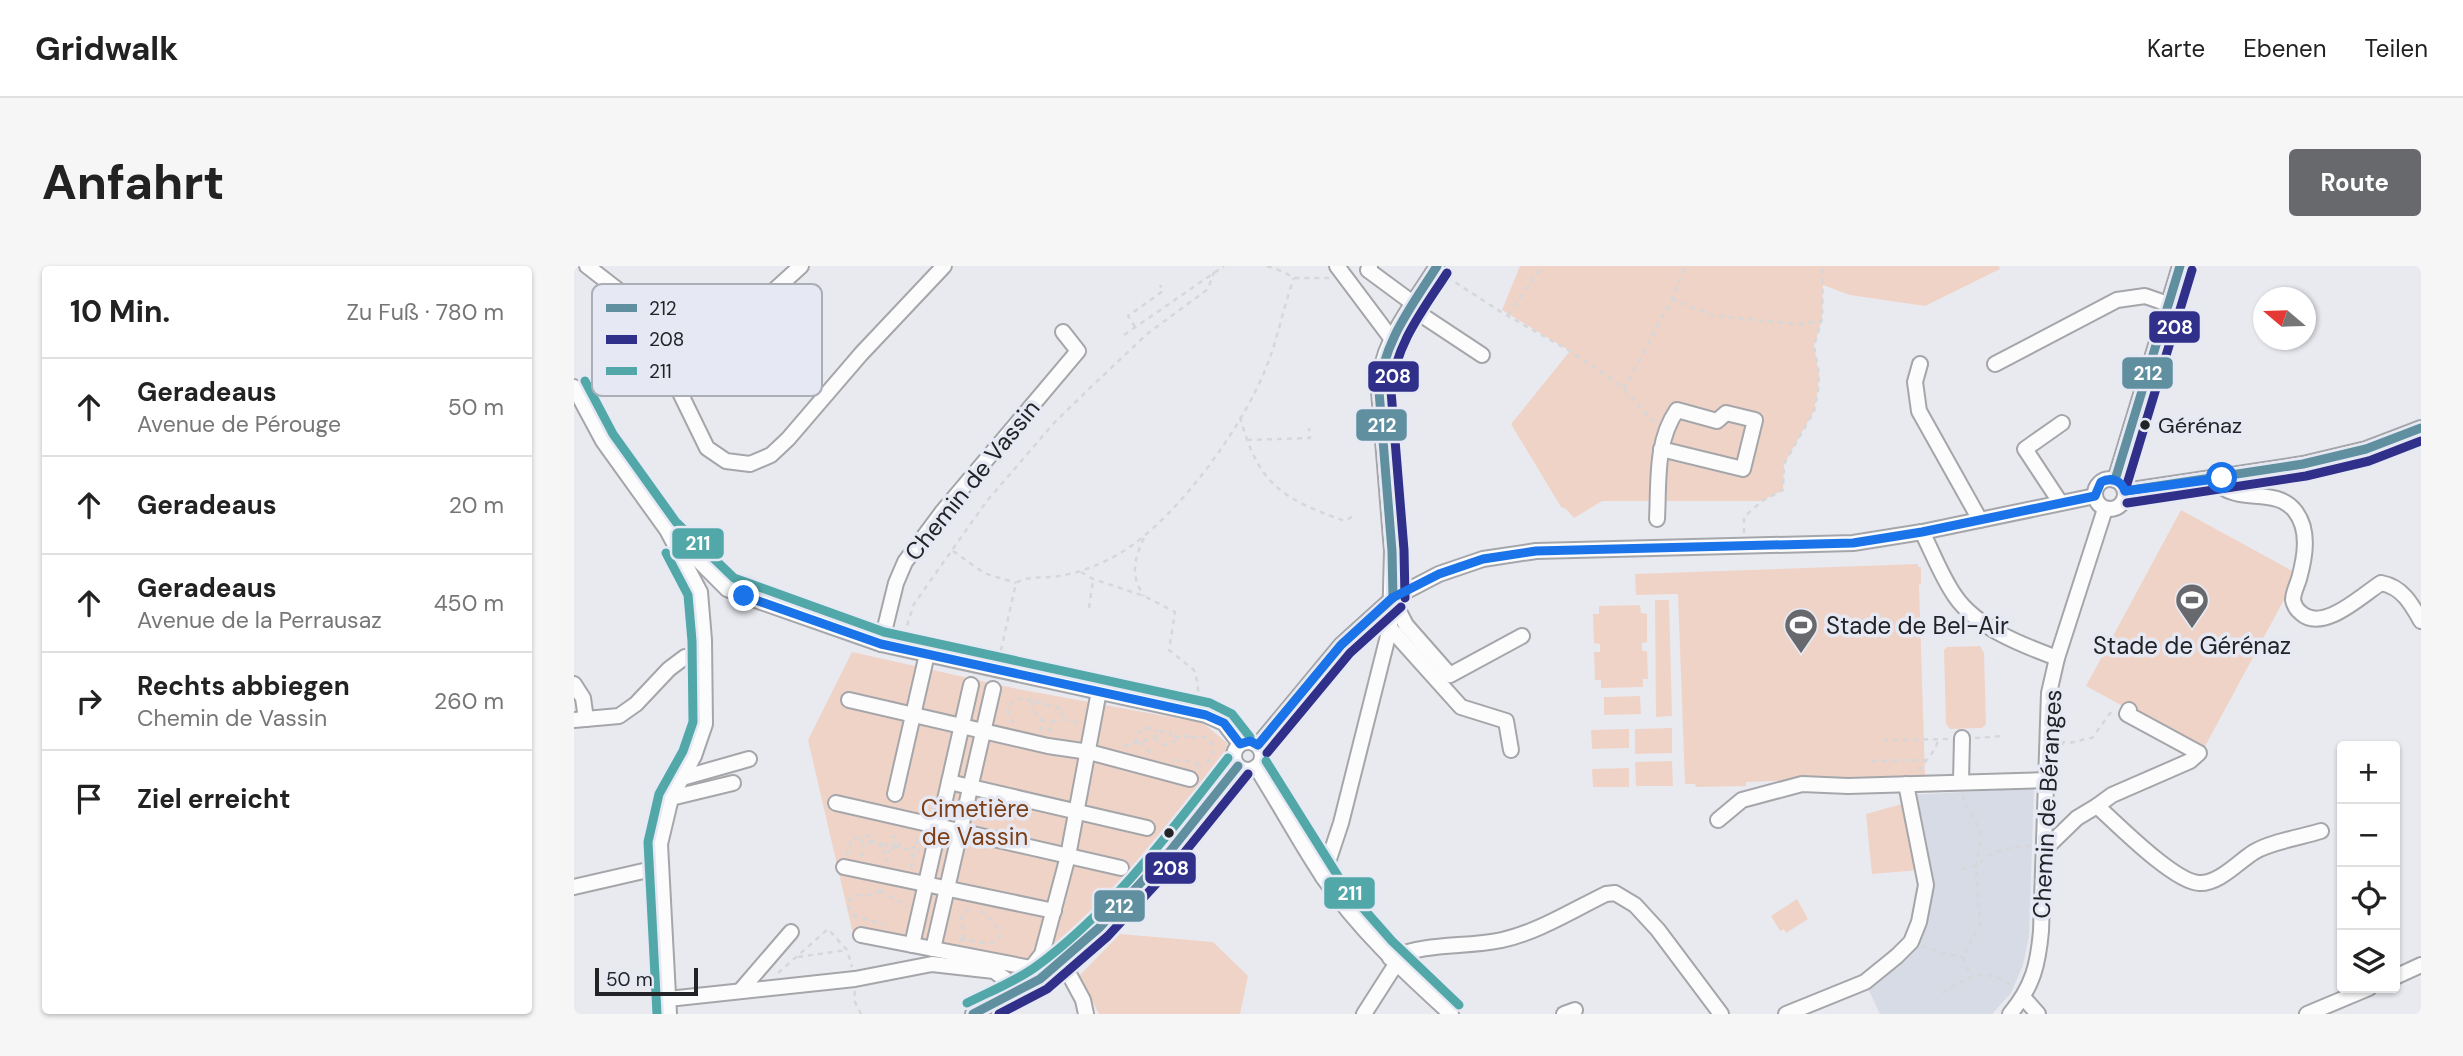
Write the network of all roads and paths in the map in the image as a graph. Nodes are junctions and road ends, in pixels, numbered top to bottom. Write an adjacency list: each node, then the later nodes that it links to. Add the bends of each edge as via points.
1 (587, 266): 16 (street)
2 (801, 266): 17 (street)
3 (944, 266): 33 (street, via 771,455 750,464 726,461 707,448)
4 (1224, 266): 13 (path)
5 (1267, 266): 14 (path)
6 (1337, 266): 15 (street)
7 (1370, 266): 21 (street, via 1368,270)
8 (1542, 266): 22 (path)
9 (1685, 266): 19 (path)
10 (1823, 266): 23 (path)
11 (2179, 266): 20 (street)
12 (1439, 270): 21 (street); 22 (path)
13 (1214, 272): 24 (path); 64 (path, via 1208,289 1147,334 1092,386 986,502 914,604)
14 (1294, 278): 15 (path); 34 (path, via 1268,363)
15 (1349, 282): 27 (street)
16 (610, 284)
17 (781, 284)
18 (1160, 285): 24 (path, via 1163,291 1128,316)
19 (1672, 299): 23 (path, via 1714,316 1799,324); 32 (path)
20 (2168, 304): 30 (street, via 2145,296 2117,300); 41 (street)
21 (1412, 306): 27 (street); 28 (street)
22 (1507, 316): 32 (path, via 1570,351)
23 (1822, 321): 52 (path, via 1814,346 1819,375 1814,411 1784,464 1783,490 1744,516)
24 (1135, 327): 26 (path)
25 (1063, 332): 63 (street, Chemin de Vassin, via 1078,351 905,562)
26 (1124, 335)
27 (1391, 338): 58 (street, via 1379,380)
28 (1482, 355)
29 (1920, 364): 48 (street, via 1915,382 1919,411)
30 (1995, 364)
31 (574, 387): 49 (street, via 603,441)
32 (1624, 389): 39 (path, via 1660,429)
33 (682, 396)
34 (1240, 417): 38 (path); 51 (path, via 1213,459)
35 (2062, 423): 44 (street, via 2025,449)
36 (1309, 428): 38 (path, via 1310,438)
37 (2421, 428): 40 (street, via 2367,449)
38 (1247, 440): 46 (path, via 1265,475 1285,496 1345,521)
39 (1661, 449): 39 (street, via 1743,468 1755,420 1726,413 1717,421 1676,410); 47 (street)
40 (2222, 478): 42 (street); 60 (street, via 2231,493 2262,496 2294,509 2305,529 2303,566 2293,599 2304,617 2332,616 2381,583 2395,585)
41 (2115, 480): 42 (street); 43 (street, via 2101,482)
42 (2125, 491): 45 (street, via 2119,507)
43 (2095, 496): 44 (street); 45 (street)
44 (2060, 502): 48 (street)
45 (2105, 509): 67 (street, Chemin de Béranges)
46 (1353, 516)
47 (1657, 519)
48 (1980, 520): 50 (street)
49 (667, 530): 63 (street, via 727,589); 65 (street, via 700,592)
50 (1922, 532): 58 (street, via 1853,543 1536,551 1483,559 1439,574); 67 (street, via 1947,583 1970,613 2027,647)
51 (1145, 535): 54 (path, via 1123,552); 57 (path, via 1133,567)
52 (1744, 536)
53 (953, 551): 56 (path, via 984,573)
54 (1082, 572): 55 (path); 56 (path, via 1023,578)
55 (1093, 579): 57 (path); 59 (path)
56 (1016, 583): 68 (path, via 1001,650 992,652)
57 (1144, 596): 75 (path, via 1175,612 1169,650 1194,670)
58 (1392, 598): 61 (street); 62 (street, via 1406,625 1450,675); 97 (street, via 1341,645)
59 (1089, 608)
60 (2421, 621)
61 (1390, 628): 98 (street, via 1461,707 1506,721); 139 (street)
62 (1522, 636)
63 (881, 644): 64 (street)
64 (904, 649): 66 (street)
65 (704, 653): 78 (street, via 685,657 619,716); 107 (street, via 705,724)
66 (927, 654): 68 (street); 77 (street)
67 (2057, 658): 109 (street, Chemin de Béranges, via 2047,710)
68 (984, 666): 72 (street)
69 (574, 684): 78 (street, via 583,698)
70 (971, 685): 82 (street)
71 (993, 689): 86 (street)
72 (1099, 691): 84 (street); 96 (street, via 1218,719)
73 (849, 700): 77 (street)
74 (1032, 701): 79 (path, via 1063,709); 80 (path); 83 (path, via 1019,698 1008,707 1010,719)
75 (1199, 706)
76 (2123, 709): 99 (path, via 2110,712 2092,738 2077,744 2063,742); 118 (street, via 2199,753)
77 (912, 715): 82 (street); 115 (street)
78 (580, 719)
79 (1061, 719): 81 (path); 84 (path)
80 (1041, 720): 81 (path); 87 (path)
81 (1051, 723): 93 (path)
82 (962, 726): 86 (street); 111 (street)
83 (1020, 726)
84 (1094, 727): 100 (street)
85 (1030, 729): 87 (path)
86 (983, 731): 93 (street); 114 (street)
87 (1040, 731): 93 (path)
88 (1158, 731): 90 (path); 91 (path); 91 (path, via 1142,729 1136,737 1138,742)
89 (2003, 736): 92 (path)
90 (1174, 737): 91 (path, via 1175,741 1165,745); 104 (path, via 1208,738 1214,754 1209,763)
91 (1154, 738)
92 (1962, 738): 94 (path); 110 (street)
93 (1048, 739): 100 (street)
94 (1938, 739): 95 (path); 102 (path, via 1937,749)
95 (1884, 740)
96 (1240, 744): 97 (street, via 1250,741); 105 (street, via 1234,757)
97 (1258, 745): 106 (street, via 1262,759)
98 (1511, 750)
99 (2060, 750)
100 (1089, 751): 108 (street); 119 (street)
101 (749, 759): 107 (street)
102 (1925, 760): 103 (path); 113 (path, via 1914,781)
103 (1872, 761)
104 (1200, 766)
105 (1238, 766): 106 (street); 156 (street, via 1171,850)
106 (1256, 767): 139 (street)
107 (682, 778): 116 (street)
108 (1190, 779)
109 (2047, 780): 110 (street); 130 (street, Chemin de Béranges)
110 (1961, 781): 113 (street); 134 (path, via 1967,811 1980,834)
111 (949, 782): 114 (street); 121 (street)
112 (733, 783): 116 (street)
113 (1906, 784): 120 (street, via 1802,784 1742,800); 149 (street, via 1926,884)
114 (970, 787): 119 (street); 123 (street)
115 (895, 794)
116 (671, 798): 135 (street, via 660,844)
117 (836, 803): 121 (street)
118 (2097, 806): 124 (street, via 2151,855 2188,881 2202,883 2257,850); 130 (street)
119 (1077, 811): 122 (street); 133 (street)
120 (1718, 821)
121 (939, 826): 123 (street); 141 (street)
122 (1147, 828)
123 (960, 831): 133 (street); 143 (street)
124 (2321, 831)
125 (892, 836): 129 (path)
126 (880, 843): 127 (path); 131 (path, via 885,854); 136 (path, via 864,845 852,837)
127 (886, 845): 128 (path, via 891,841); 131 (path)
128 (894, 846): 129 (path); 131 (path)
129 (900, 848): 132 (path)
130 (2039, 848): 134 (path, via 2010,847 1991,853); 166 (street, Chemin de Béranges, via 2038,964)
131 (889, 850)
132 (910, 850)
133 (1068, 856): 137 (street); 144 (street)
134 (1976, 866): 138 (path); 155 (path, via 1980,923)
135 (661, 867): 142 (street); 169 (street)
136 (844, 867): 140 (street)
137 (1121, 868)
138 (1962, 869)
139 (1323, 877): 157 (street)
140 (882, 883): 141 (street); 145 (path, via 906,905); 150 (path, via 872,895 856,895 848,907 854,915 894,929)
141 (926, 886): 143 (street); 150 (street)
142 (574, 887)
143 (947, 890): 144 (street); 151 (street)
144 (1054, 911): 160 (street)
145 (906, 914)
146 (791, 932): 164 (street)
147 (861, 935): 150 (street)
148 (962, 939): 148 (path, via 992,942 998,937 998,928 987,914 966,910 961,919); 153 (path)
149 (1911, 942): 155 (path); 178 (street, via 1865,982)
150 (905, 943): 151 (street)
151 (933, 949): 153 (street)
152 (847, 950): 154 (path); 154 (path, via 828,929); 163 (path)
153 (948, 952): 160 (street)
154 (798, 957): 159 (path)
155 (1963, 957): 162 (path)
156 (1062, 961): 160 (street); 174 (street)
157 (1393, 961): 175 (street); 176 (street); 177 (street, via 1410,950 1501,940 1615,893 1635,905 1658,930)
158 (2421, 965): 161 (street)
159 (779, 973)
160 (1035, 973): 165 (street)
161 (2400, 975)
162 (1970, 976): 166 (path, via 2000,978); 167 (path)
163 (855, 979): 164 (street); 165 (street, via 932,964 994,971); 172 (path, via 854,1000)
164 (741, 990): 169 (street)
165 (1020, 990): 173 (street)
166 (2019, 992): 179 (street, Chemin de Béranges); 180 (street)
167 (1942, 993)
168 (2361, 993): 170 (street)
169 (668, 999): 171 (street)
170 (2340, 1007): 181 (street)
171 (669, 1014)
172 (861, 1014)
173 (973, 1014)
174 (1086, 1014)
175 (1364, 1014)
176 (1451, 1014)
177 (1721, 1014)
178 (1786, 1014)
179 (2010, 1014)
180 (2038, 1014)
181 (2307, 1014)

